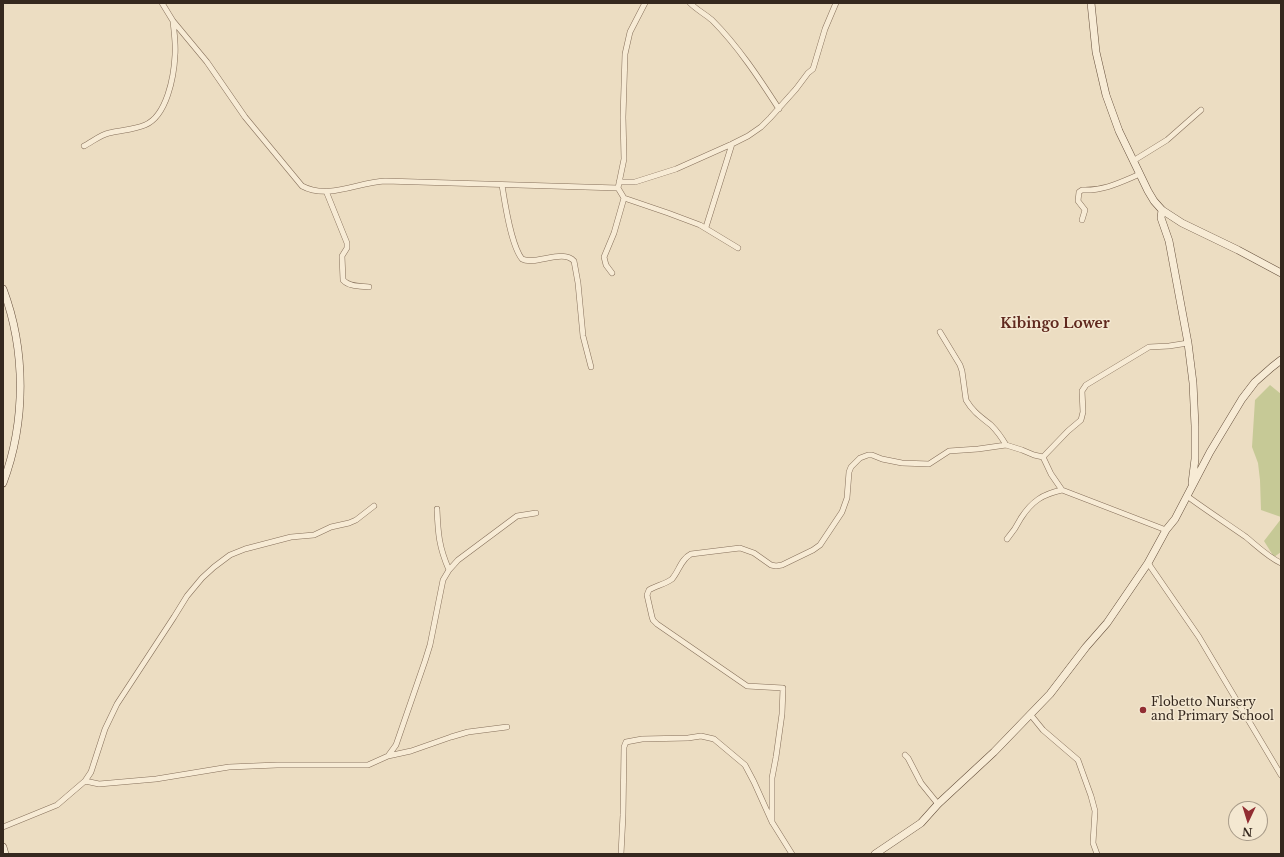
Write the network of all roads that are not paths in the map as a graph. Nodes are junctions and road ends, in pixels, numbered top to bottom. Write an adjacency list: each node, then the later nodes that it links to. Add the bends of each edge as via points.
1 (162, 3): 6 (street)
2 (644, 3): 13 (street, via 630,32 625,54 624,159)
3 (690, 3): 7 (street, via 713,21)
4 (836, 3): 7 (street, via 814,69)
5 (1091, 3): 11 (main road, via 1096,52 1103,85 1119,131)
6 (173, 21): 10 (street, via 175,55 170,84 167,99 154,120 139,128 108,133); 16 (street, via 207,62 245,118 302,186)
7 (779, 109): 9 (street, via 761,127)
8 (1201, 110): 11 (street, via 1167,140)
9 (732, 144): 13 (street, via 650,178 635,182); 20 (street)
10 (84, 146)
11 (1133, 161): 12 (main road)
12 (1140, 174): 18 (main road, via 1148,191); 19 (street, via 1110,187 1082,190 1078,201 1085,210)
13 (619, 182): 15 (street)
14 (502, 185): 15 (street); 16 (street, via 385,181); 29 (street, via 508,218 522,259 529,261 561,256 574,261 582,329)
15 (618, 188): 17 (street)
16 (326, 191): 24 (street, via 347,243 342,256 343,280 349,284)
17 (624, 198): 20 (street); 22 (street, via 604,257)
18 (1162, 210): 23 (main road, via 1182,223); 27 (main road, via 1161,218 1169,241)
19 (1082, 220)
20 (706, 227): 21 (street)
21 (738, 248)
22 (612, 273)
23 (1281, 273)
24 (369, 288)
25 (3, 289): 32 (main road, via 11,309 20,373 16,432)
26 (940, 332): 30 (street, via 960,365 966,400 978,416 992,426)
27 (1188, 343): 31 (street, via 1149,347 1086,384 1082,391 1081,420); 33 (main road, via 1195,426)
28 (1281, 360): 33 (main road, via 1256,382 1242,399)
29 (591, 366)
30 (1006, 445): 31 (street); 51 (street, via 949,451 929,464 902,463 872,455 863,456 853,464 849,472 847,498 842,512 813,550 776,566 740,548 692,554 683,560 672,579 648,591 652,617 657,624 747,686 783,688 782,714 772,778)
31 (1043, 457): 34 (street)
32 (3, 483)
33 (1192, 486): 35 (main road)
34 (1062, 490): 39 (street); 40 (street, via 1045,494 1036,501)
35 (1187, 496): 39 (main road); 42 (street)
36 (374, 506): 49 (street, via 356,520 317,534 291,537 230,555 202,578 187,596 117,704 105,729 91,772)
37 (437, 509): 43 (street, via 441,550)
38 (536, 513): 43 (street, via 517,516 458,560)
39 (1166, 530): 41 (main road)
40 (1007, 539)
41 (1148, 563): 44 (main road, via 1107,622 1050,694); 48 (street, via 1199,637)
42 (1281, 563)
43 (449, 570): 47 (street, via 443,580 425,661 396,744)
44 (1030, 714): 50 (main road); 58 (street, via 1043,730 1078,760 1095,811 1093,843)
45 (507, 727): 47 (street, via 468,732)
46 (905, 755): 50 (street, via 921,783)
47 (388, 756): 49 (street, via 368,765 229,767 156,779 99,784)
48 (1281, 775)
49 (85, 781): 52 (street, via 57,805)
50 (938, 804): 57 (main road, via 921,823)
51 (772, 822): 55 (street, via 745,765 714,739 701,736 634,740 626,742 624,747); 56 (street)
52 (3, 827)
53 (3, 847): 54 (main road)
54 (5, 854)
55 (621, 854)
56 (792, 854)
57 (874, 854)
58 (1097, 854)

